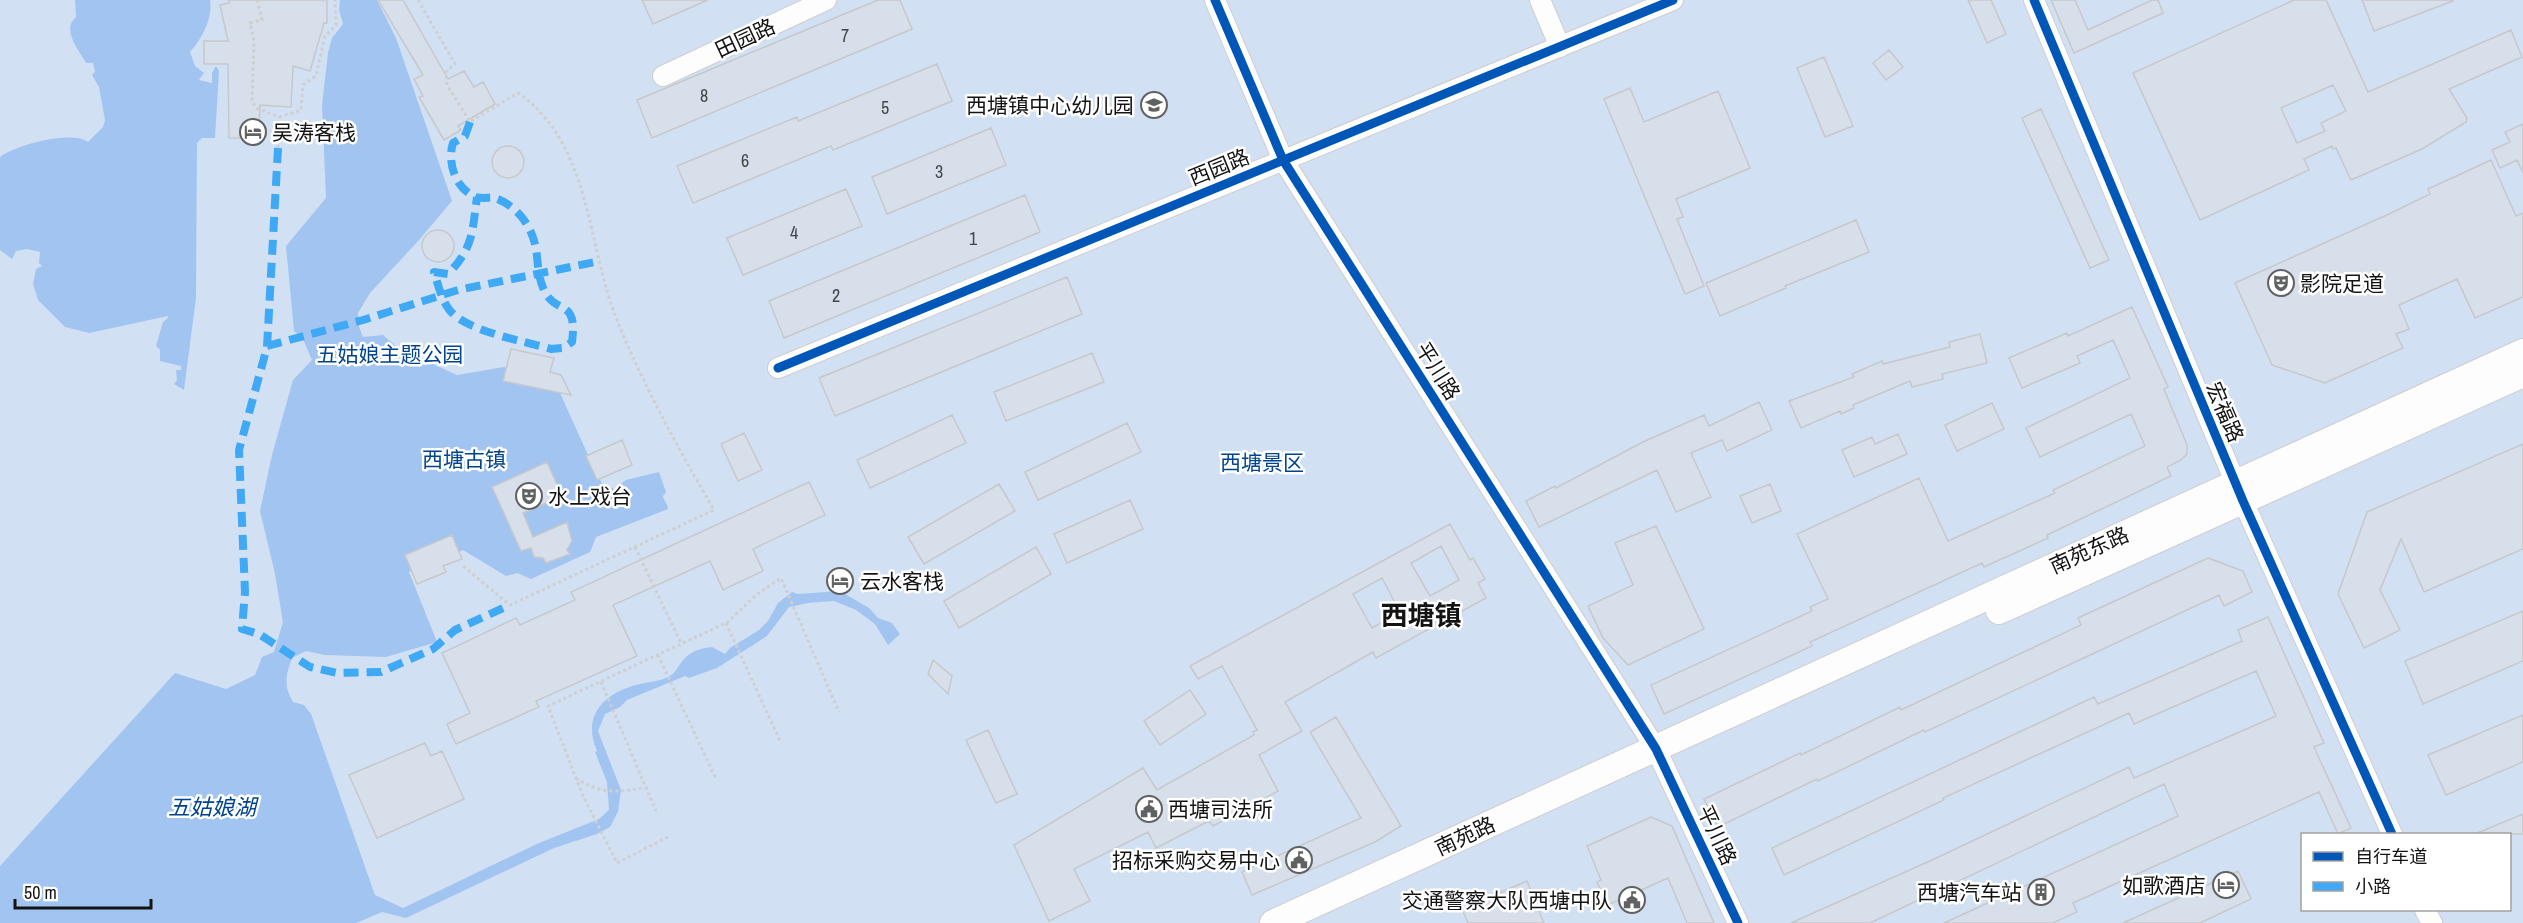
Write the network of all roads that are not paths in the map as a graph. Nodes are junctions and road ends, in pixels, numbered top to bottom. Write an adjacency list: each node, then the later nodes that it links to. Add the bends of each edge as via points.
1 (826, 0): 7 (street, 田园路)
2 (1215, 0): 8 (street, 平川路)
3 (1540, 0): 6 (street)
4 (1673, 0): 6 (street, 西园路)
5 (2034, 0): 12 (street, 宏福路)
6 (1560, 47): 8 (street, 西园路)
7 (663, 76)
8 (1283, 160): 10 (street, 西园路); 13 (street, 平川路)
9 (2523, 352): 12 (main road, 南苑东路)
10 (778, 368)
11 (2523, 374): 12 (main road, 南苑东路)
12 (2239, 492): 13 (main road, 南苑东路); 14 (street, 宏福路)
13 (1659, 756): 15 (main road, 南苑路); 16 (main road, 南苑路); 17 (street, 平川路)
14 (2392, 833)
15 (1273, 923)
16 (1307, 923)
17 (1738, 923)

